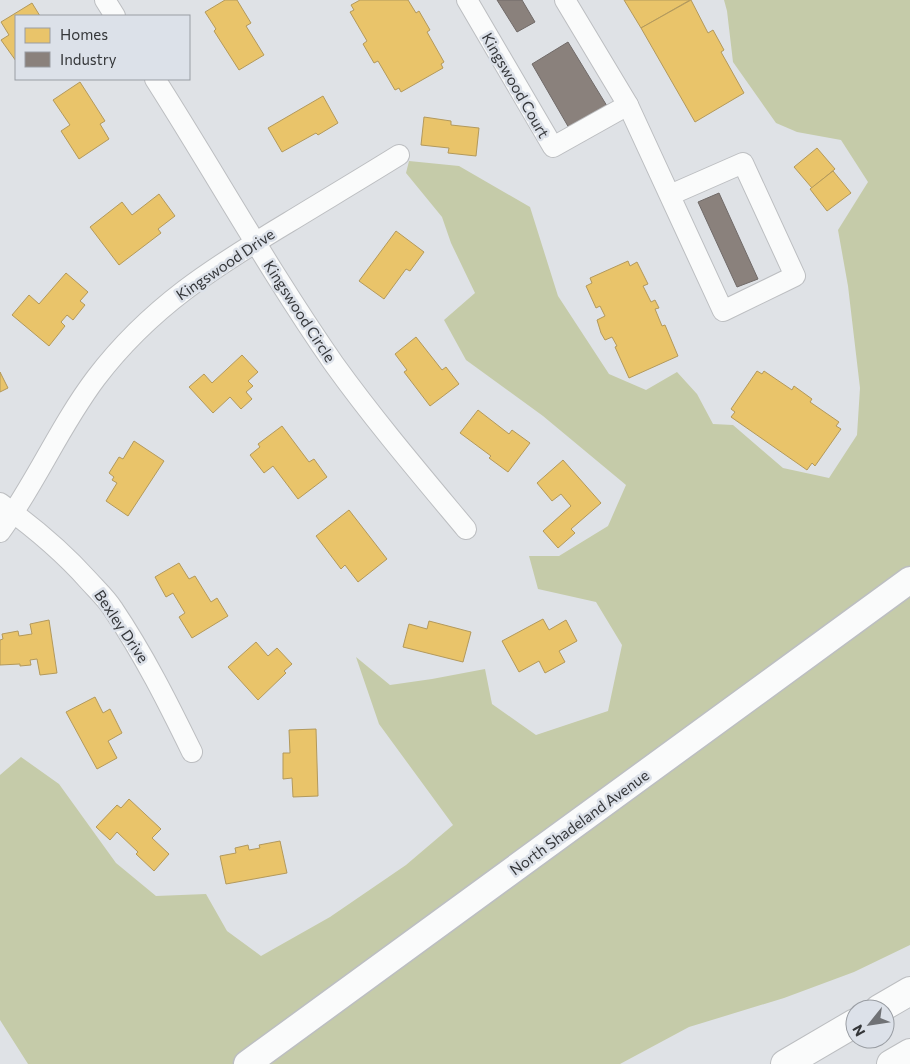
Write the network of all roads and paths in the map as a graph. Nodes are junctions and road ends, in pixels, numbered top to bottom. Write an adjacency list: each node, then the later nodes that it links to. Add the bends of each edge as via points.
1 (105, 0): 4 (street)
2 (467, 0): 6 (street, Kingswood Court, via 553,147)
3 (565, 0): 6 (street)
4 (114, 15)
5 (156, 80): 9 (street, Kingswood Circle)
6 (628, 105): 8 (street)
7 (399, 156): 9 (street, Kingswood Drive)
8 (670, 195): 8 (street, via 723,311 795,276 743,163)
9 (255, 242): 10 (street, Kingswood Drive, via 195,281 126,342 69,416 31,485); 11 (street, Kingswood Circle, via 292,302 364,404)
10 (7, 508): 12 (street, Kingswood Drive); 14 (street, Bexley Drive, via 70,560 114,609 157,680)
11 (466, 529)
12 (0, 532)
13 (910, 580): 19 (main road, North Shadeland Avenue)
14 (192, 752)
15 (910, 991): 16 (highway)
16 (895, 1000)
17 (845, 1029): 20 (highway)
18 (910, 1053): 21 (highway)
19 (247, 1064)
20 (785, 1064)
21 (891, 1064)

